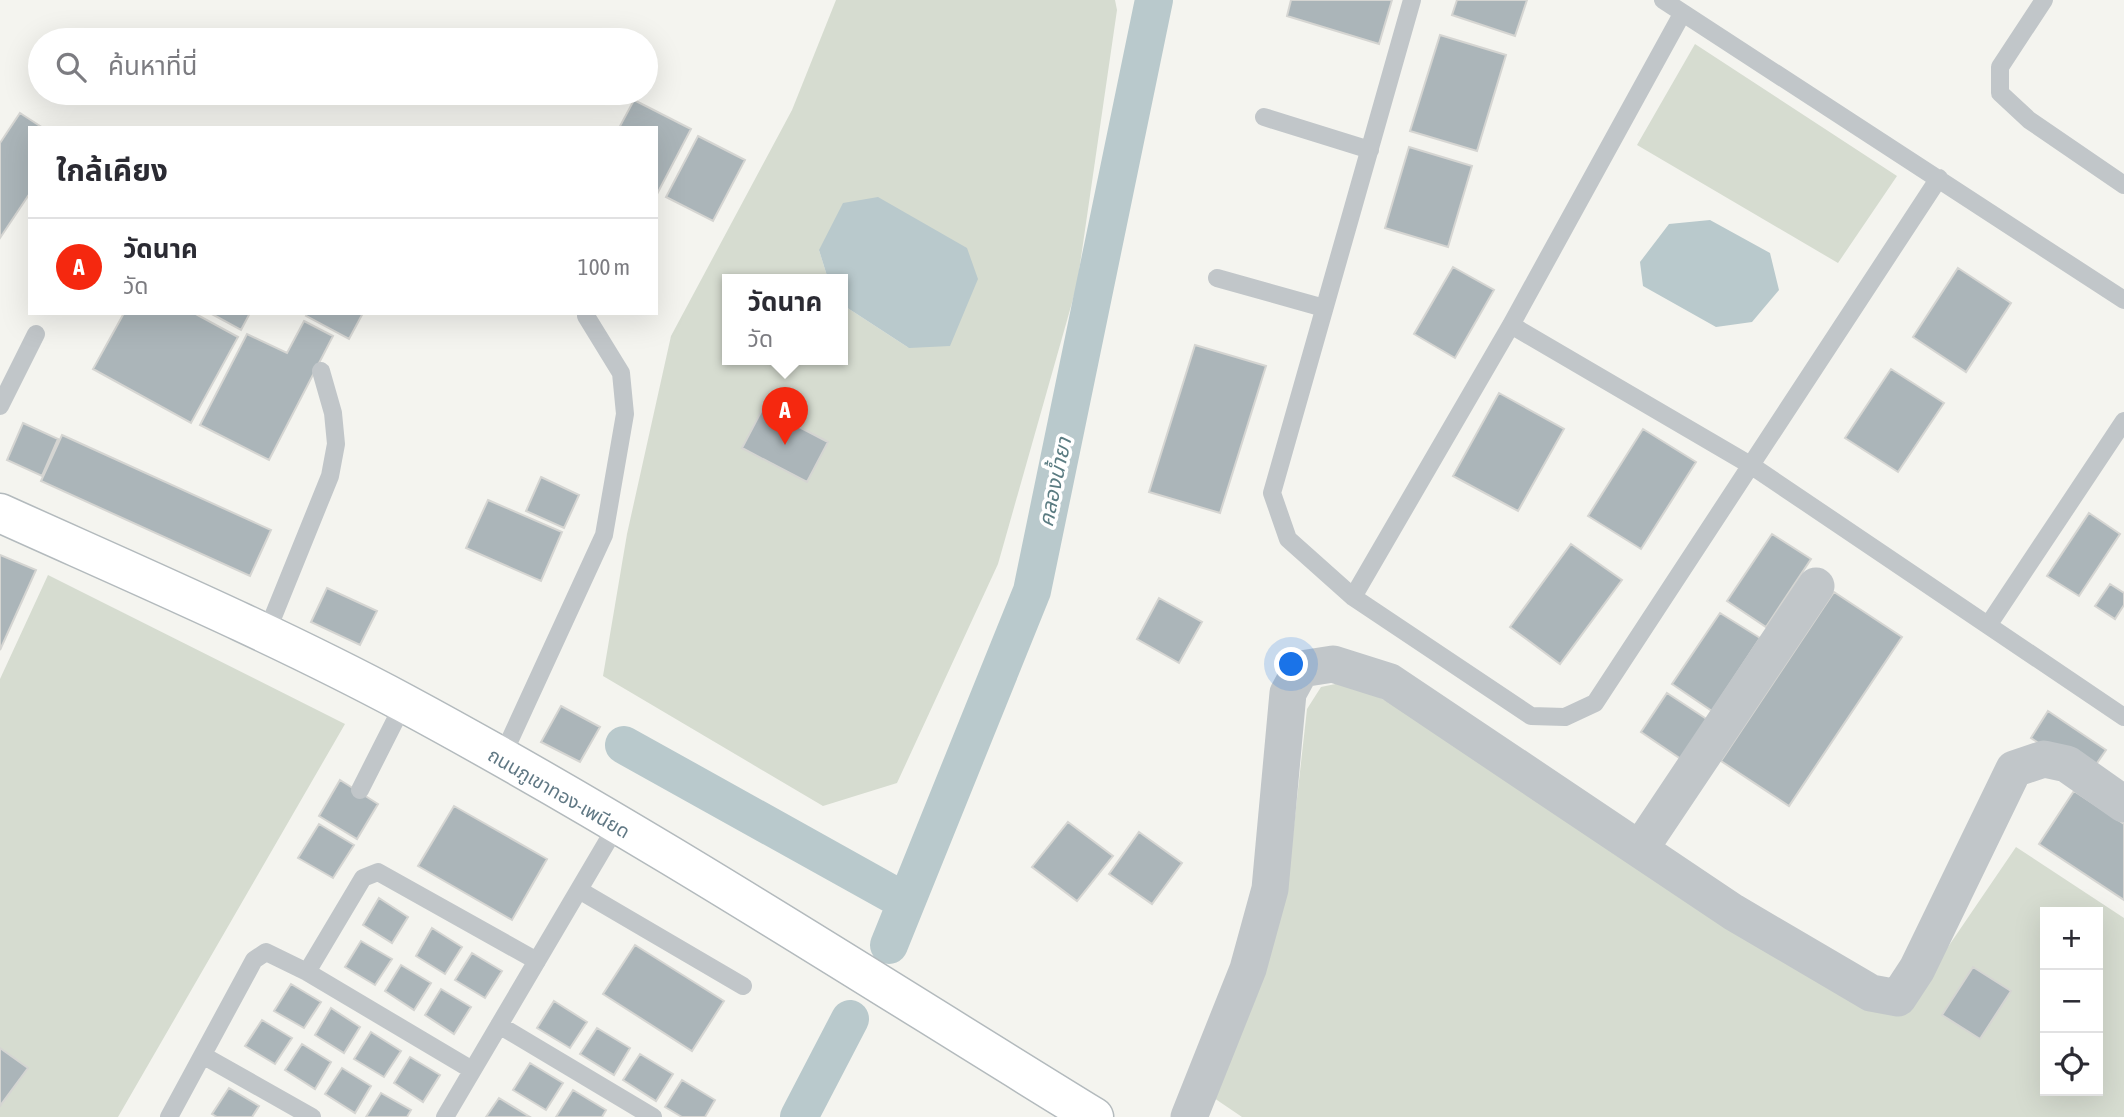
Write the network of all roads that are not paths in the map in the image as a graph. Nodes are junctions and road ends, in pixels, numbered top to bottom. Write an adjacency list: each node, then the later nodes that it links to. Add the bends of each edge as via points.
1 (1412, 0): 6 (lane)
2 (1663, 0): 4 (lane)
3 (2044, 0): 8 (lane, via 2000,67 2000,93 2029,120)
4 (1682, 14): 7 (lane); 13 (lane)
5 (1264, 117): 6 (lane)
6 (1370, 150): 11 (lane)
7 (1938, 178): 10 (lane); 18 (lane)
8 (2124, 185)
9 (1217, 278): 11 (lane)
10 (2124, 300)
11 (1324, 308): 21 (lane, via 1272,494 1288,538)
12 (586, 316): 26 (lane, via 621,373 625,414 604,536)
13 (1511, 325): 18 (lane); 21 (lane)
14 (36, 334): 16 (lane)
15 (321, 371): 23 (lane, via 335,434 330,476)
16 (0, 406)
17 (2124, 421): 22 (lane)
18 (1752, 466): 21 (lane, via 1594,703 1565,718 1531,716); 22 (lane)
19 (0, 513): 23 (main road, ถนนภูเขาทอง-เพนียด)
20 (1816, 586): 30 (street)
21 (1353, 597)
22 (1989, 624): 25 (lane)
23 (267, 634): 24 (main road, ถนนภูเขาทอง-เพนียด)
24 (404, 703): 26 (main road, ถนนภูเขาทอง-เพนียด); 27 (lane)
25 (2124, 717)
26 (501, 759): 29 (main road, ถนนภูเขาทอง-เพนียด)
27 (360, 790)
28 (2124, 804): 30 (street, via 2067,764 2044,760 2014,769 1917,969 1898,998 1871,993 1733,912)
29 (617, 825): 31 (lane); 42 (main road, ถนนภูเขาทอง-เพนียด)
30 (1640, 849): 43 (street, via 1390,682 1333,664 1301,669 1288,693 1270,889 1248,969)
31 (579, 890): 32 (lane); 34 (lane)
32 (537, 961): 33 (lane, via 378,872 363,878); 35 (lane)
33 (307, 972): 36 (lane, via 266,952 254,960); 37 (lane)
34 (743, 986)
35 (499, 1025): 37 (lane); 41 (lane)
36 (204, 1056): 38 (lane); 39 (lane)
37 (472, 1070): 40 (lane)
38 (169, 1117)
39 (312, 1117)
40 (445, 1117)
41 (653, 1117)
42 (1094, 1117)
43 (1189, 1117)

